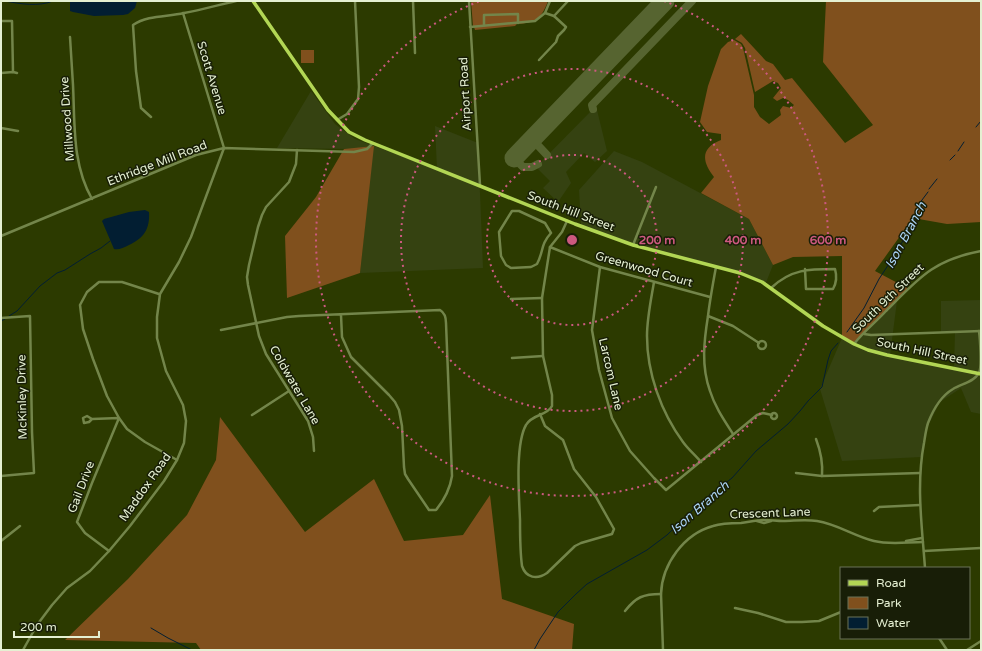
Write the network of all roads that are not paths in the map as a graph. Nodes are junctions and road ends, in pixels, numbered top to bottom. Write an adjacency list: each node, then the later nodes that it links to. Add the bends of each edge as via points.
1 (236, 1): 8 (street)
2 (253, 1): 22 (main road, South Hill Street)
3 (355, 1): 22 (street, via 358,99 348,114)
4 (413, 1): 16 (street)
5 (468, 1): 14 (street, Airport Road)
6 (550, 1): 9 (street)
7 (568, 1): 10 (street)
8 (183, 13): 21 (street, via 147,18 133,25 138,95 141,108); 26 (street, Scott Avenue)
9 (545, 13): 10 (street); 12 (street, via 535,21)
10 (554, 16): 17 (street, via 566,26 556,42)
11 (1, 21): 19 (street, via 12,21)
12 (518, 23): 13 (street); 13 (street, via 518,14 484,16)
13 (484, 25): 14 (street)
14 (470, 26): 28 (street, Airport Road)
15 (70, 37): 30 (street, Millwood Drive, via 75,142 86,189)
16 (415, 52)
17 (539, 60)
18 (1, 72): 19 (street)
19 (13, 72): 20 (street)
20 (17, 73)
21 (151, 117)
22 (336, 120): 25 (main road, South Hill Street, via 349,132)
23 (1, 128): 24 (street)
24 (18, 131)
25 (372, 144): 27 (street, Ethridge Mill Road, via 367,150 354,152); 28 (main road, South Hill Street)
26 (224, 148): 27 (street, Ethridge Mill Road); 30 (street, Ethridge Mill Road, via 196,155); 43 (street, Maddox Road, via 191,237)
27 (297, 150): 50 (street, Coldwater Lane, via 296,164 289,182 266,207 258,227 247,277)
28 (480, 185): 31 (main road, South Hill Street)
29 (656, 186): 35 (street)
30 (92, 199): 34 (street, Ethridge Mill Road)
31 (524, 203): 32 (street); 33 (main road, South Hill Street)
32 (519, 211): 32 (street, via 512,211 499,232 501,256 511,268 531,267 537,264 542,246 551,233 545,223)
33 (567, 221): 35 (main road, South Hill Street); 36 (street)
34 (1, 236)
35 (633, 245): 39 (main road, South Hill Street)
36 (550, 247): 38 (street, Greenwood Court); 45 (street)
37 (981, 251): 53 (street, South 9th Street, via 944,261 924,273)
38 (600, 267): 41 (street, Greenwood Court); 69 (street, Larcom Lane, via 592,330 598,370 612,418 630,451 666,490)
39 (716, 267): 42 (main road, South Hill Street, via 740,273); 44 (street)
40 (806, 269): 40 (street, via 835,268 837,276 833,289 806,289); 42 (street, via 787,276)
41 (654, 282): 44 (street, Greenwood Court); 69 (street, via 647,337 651,373 670,422)
42 (771, 288): 55 (main road, South Hill Street, via 823,326)
43 (160, 294): 63 (street, via 122,282 99,282 87,292 80,305 83,329 93,359 107,396); 68 (street, Maddox Road, via 157,338 166,370 183,405 186,421 184,443)
44 (710, 297): 48 (street)
45 (542, 298): 46 (street); 56 (street)
46 (511, 299)
47 (341, 314): 47 (street, via 440,310 446,316 452,476 446,497 436,510 429,510 408,479 404,467 399,410 389,395 351,357 342,337); 50 (street, via 287,317)
48 (708, 316): 54 (street, via 733,326); 65 (street, via 705,332 705,372 709,391)
49 (1, 318): 72 (street, McKinley Drive, via 30,316 34,473)
50 (256, 323): 51 (street); 59 (street, Coldwater Lane, via 262,346)
51 (221, 330)
52 (980, 331): 53 (street); 58 (street)
53 (864, 334): 55 (street, South 9th Street)
54 (758, 342)
55 (854, 344): 58 (main road, South Hill Street, via 881,354)
56 (543, 356): 57 (street); 60 (street, via 553,402 550,410)
57 (512, 358)
58 (980, 374): 71 (street, via 946,394 934,410 928,424)
59 (289, 390): 61 (street); 67 (street, Coldwater Lane, via 311,427)
60 (540, 414): 60 (street, via 546,426 561,438 574,469 601,504 614,531 575,546 547,573 536,578 523,569 518,472 526,424)
61 (252, 415)
62 (772, 415): 65 (street, via 757,415)
63 (119, 418): 64 (street); 68 (street, via 145,442); 81 (street, Gail Drive, via 77,522)
64 (92, 419)
65 (733, 434): 69 (street)
66 (816, 439): 73 (street, via 821,450)
67 (314, 451)
68 (177, 460): 81 (street, Maddox Road, via 164,481)
69 (701, 462)
70 (796, 473): 73 (street)
71 (920, 473): 73 (street); 74 (street)
72 (1, 476)
73 (822, 476)
74 (920, 506): 75 (street, via 878,507); 77 (street)
75 (874, 511)
76 (20, 526): 78 (street)
77 (922, 540): 80 (street); 83 (street, Crescent Lane, via 888,543 874,541 816,520 763,520 713,526 692,536 668,563)
78 (1, 541)
79 (981, 548): 80 (street)
80 (924, 551): 82 (street)
81 (109, 552): 89 (street, Maddox Road, via 90,571 67,588 52,605)
82 (925, 567)
83 (661, 594): 85 (street, via 643,596 631,603); 90 (street, Crescent Lane)
84 (735, 608): 86 (street, via 786,622 819,620)
85 (625, 611)
86 (840, 612)
87 (940, 639): 91 (street)
88 (981, 641): 92 (street)
89 (23, 650)
90 (663, 650)
91 (947, 650)
92 (967, 650)

